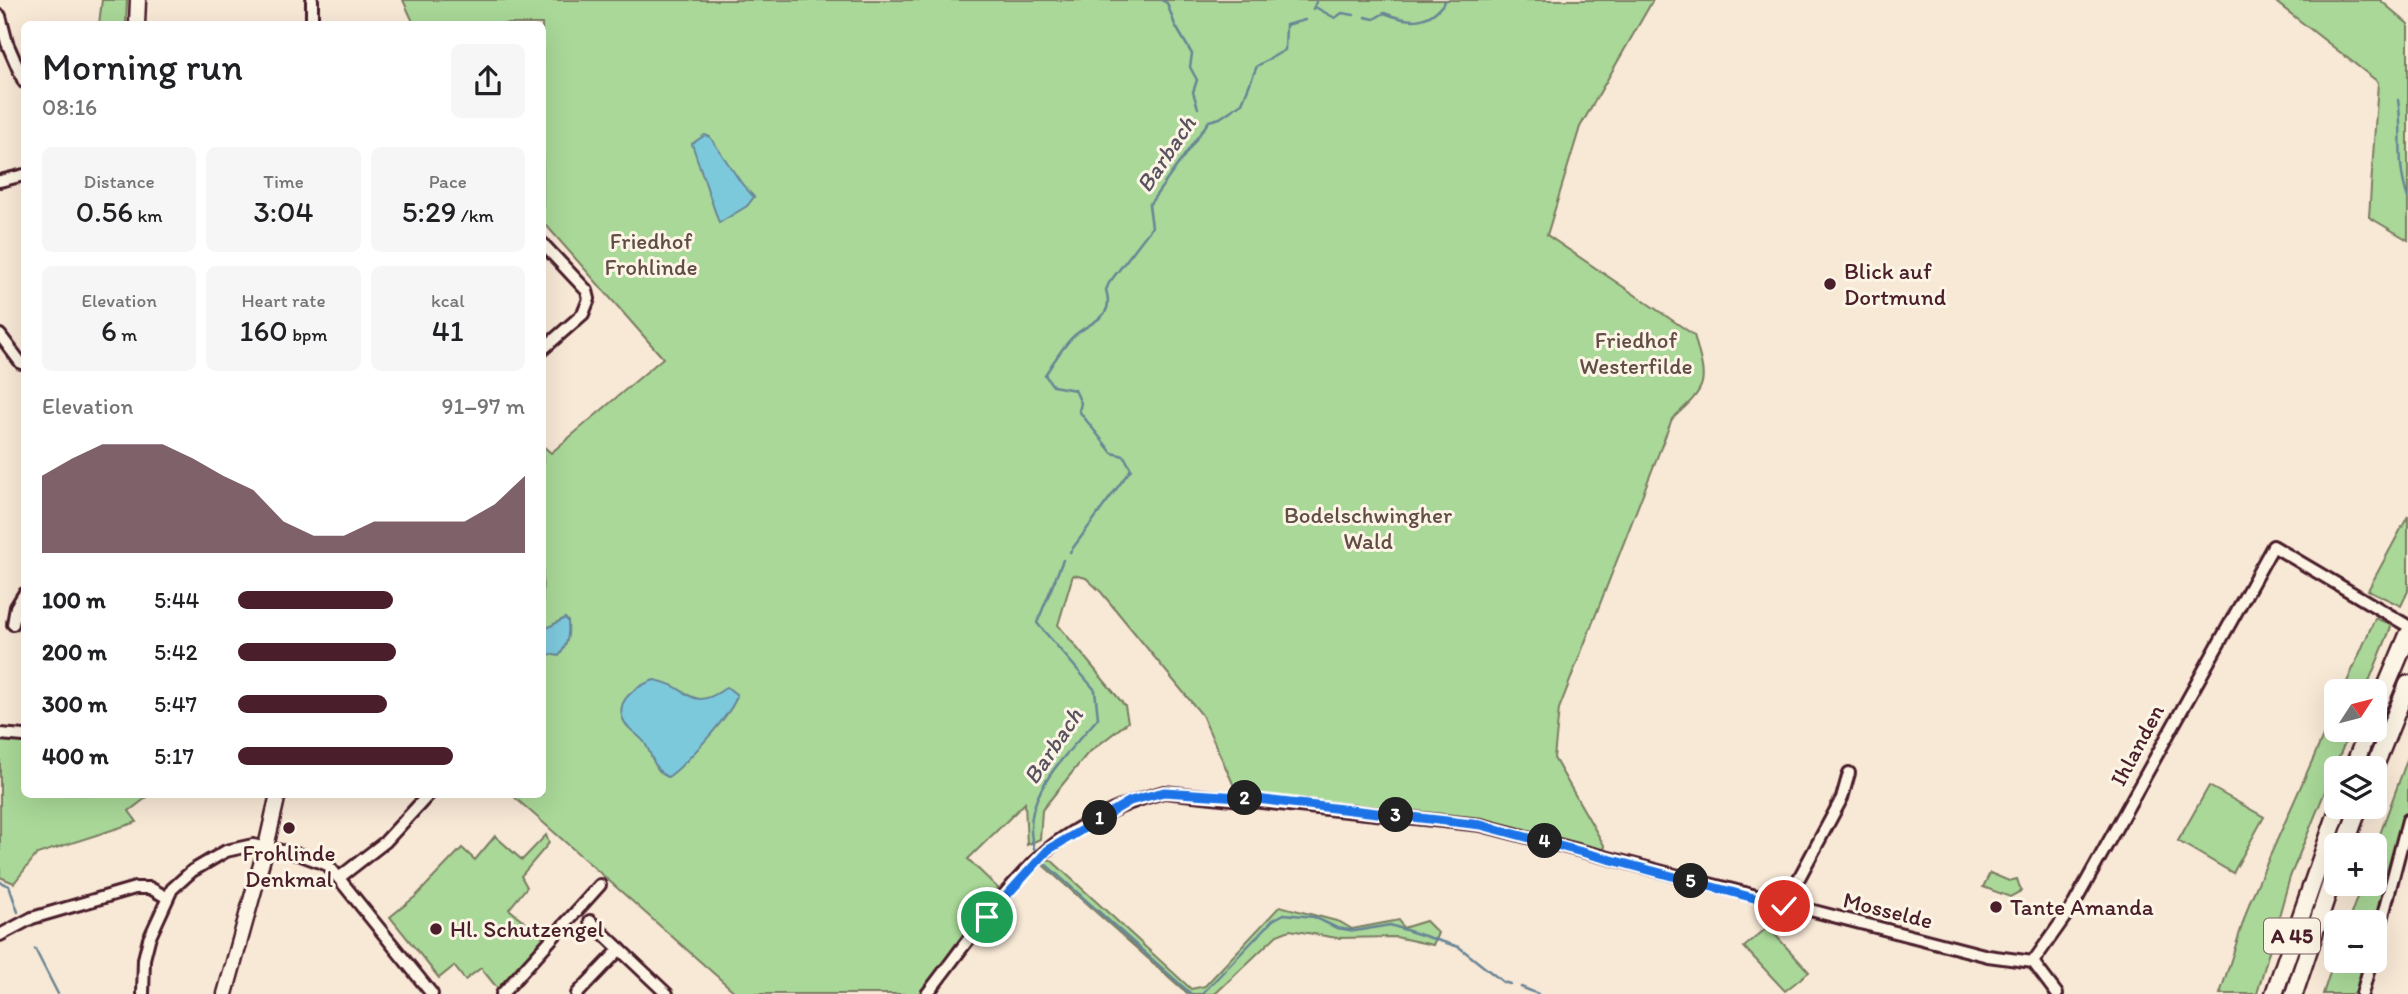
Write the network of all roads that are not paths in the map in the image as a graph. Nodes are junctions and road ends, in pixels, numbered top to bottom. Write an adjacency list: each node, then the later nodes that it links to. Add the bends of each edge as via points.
1 (138, 0): 4 (main road)
2 (312, 0): 5 (street)
3 (0, 16): 6 (street)
4 (137, 21)
5 (312, 21)
6 (21, 76)
7 (21, 176): 8 (street)
8 (0, 181)
9 (546, 247): 11 (street, via 587,291 589,299 583,314)
10 (0, 335): 12 (street)
11 (546, 346)
12 (21, 363)
13 (21, 599): 14 (street)
14 (13, 624)
15 (2408, 626): 37 (street, Ihlanden, via 2273,546 2074,904)
16 (2408, 635): 18 (highway)
17 (2408, 684): 21 (highway)
18 (2387, 685)
19 (0, 734): 20 (street)
20 (21, 736)
21 (2379, 756)
22 (1849, 773): 32 (street, via 1842,798)
23 (277, 798): 27 (main road)
24 (425, 798): 28 (street, via 385,842)
25 (2335, 819): 47 (highway, A 45)
26 (2408, 820): 33 (street)
27 (266, 847): 28 (street, via 320,861); 31 (street, via 226,851 181,880); 41 (main road)
28 (340, 877): 42 (street)
29 (600, 885): 43 (street)
30 (2327, 896): 48 (highway, A 45)
31 (166, 897): 35 (street, via 150,888 135,888 32,918); 40 (street, via 144,959)
32 (1784, 906): 37 (street, Mosselde, via 1988,956); 45 (street, Mosselde, via 1481,825 1164,792 1130,801 1048,850 1004,895)
33 (2384, 910)
34 (590, 921): 36 (street)
35 (0, 935)
36 (620, 949): 39 (street); 44 (street)
37 (2033, 962): 46 (street)
38 (2368, 973): 49 (street)
39 (583, 992)
40 (143, 994)
41 (225, 994)
42 (432, 994)
43 (502, 994)
44 (667, 994)
45 (927, 994)
46 (2057, 994)
47 (2274, 994)
48 (2294, 994)
49 (2362, 994)

